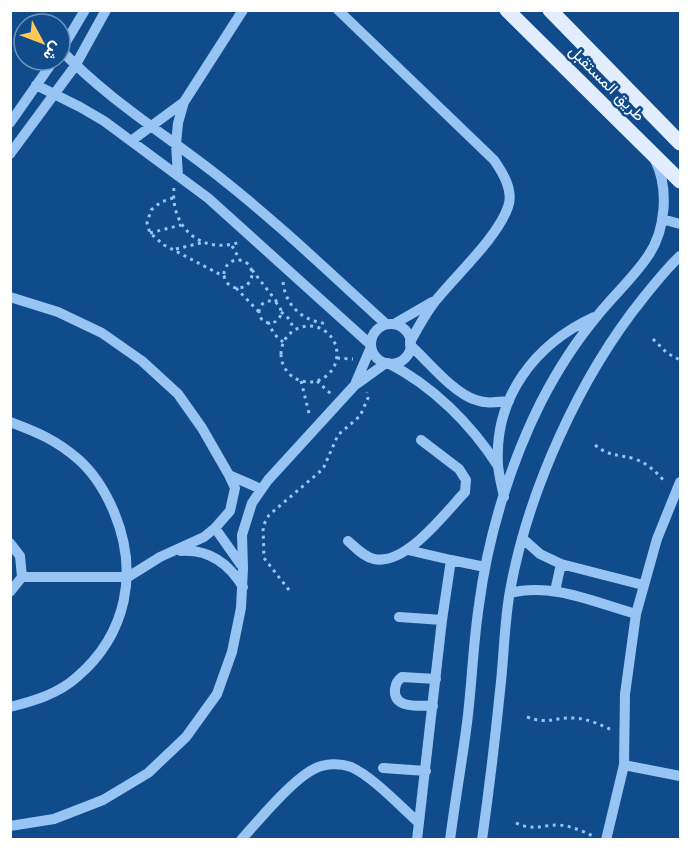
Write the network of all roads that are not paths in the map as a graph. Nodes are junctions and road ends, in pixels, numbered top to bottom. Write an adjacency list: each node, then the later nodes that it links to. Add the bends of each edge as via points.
1 (85, 10): 7 (street)
2 (106, 10): 9 (street)
3 (243, 10): 13 (street)
4 (338, 10): 27 (street, via 503,173 509,206 482,246)
5 (507, 10): 19 (main road, طريق المستقبل)
6 (550, 10): 17 (main road, طريق المستقبل)
7 (72, 31)
8 (72, 63): 9 (street)
9 (75, 66): 12 (street); 15 (street)
10 (46, 72): 11 (street)
11 (36, 86): 12 (street); 14 (street)
12 (56, 94): 16 (street); 20 (street)
13 (184, 102): 15 (street); 18 (street)
14 (10, 123)
15 (153, 127): 16 (street); 18 (street)
16 (131, 141): 21 (street)
17 (681, 143)
18 (176, 144): 21 (street); 29 (street)
19 (651, 152): 22 (main road, طريق المستقبل); 23 (street, via 663,192)
20 (10, 154)
21 (178, 176): 31 (street, via 285,265)
22 (681, 181)
23 (662, 219): 24 (street); 28 (street, via 649,256)
24 (681, 224)
25 (681, 256): 43 (street, via 625,320 593,371 565,426)
26 (10, 297): 38 (street, via 84,324 142,361 178,394)
27 (435, 301): 29 (street); 30 (street)
28 (597, 315): 34 (street, via 574,326 535,358); 41 (street, via 542,402 520,449)
29 (390, 324): 30 (street, via 405,330); 31 (street, via 373,334)
30 (410, 343): 32 (street, via 406,357); 34 (street, via 460,392 475,400)
31 (371, 346): 32 (street, via 376,357); 33 (street)
32 (387, 363): 33 (street); 37 (street, via 421,383 468,426)
33 (354, 386): 40 (street)
34 (509, 401): 37 (street, via 498,444)
35 (10, 422): 53 (street, via 45,435 80,460 106,494 123,534)
36 (421, 440): 46 (street, via 459,470 466,480 465,492)
37 (498, 466): 41 (street)
38 (229, 475): 40 (street); 42 (street, via 235,488 234,500)
39 (681, 482): 54 (street)
40 (261, 489): 51 (street, via 245,518)
41 (504, 498): 50 (street)
42 (215, 528): 47 (street); 51 (street)
43 (522, 538): 49 (street, via 540,554); 58 (street)
44 (348, 541): 46 (street, via 375,560)
45 (10, 543): 52 (street, via 20,556)
46 (408, 550): 48 (street)
47 (175, 551): 53 (street); 55 (street, via 208,554 234,573)
48 (451, 560): 50 (street); 61 (street)
49 (561, 564): 54 (street); 56 (street)
50 (485, 567): 73 (street)
51 (243, 568): 55 (street)
52 (22, 577): 53 (street); 57 (street)
53 (128, 577): 64 (street, via 120,615 102,650 76,678 42,698)
54 (643, 585): 59 (street)
55 (243, 587): 70 (street, via 232,652 217,694 186,737 148,772 103,800 54,819)
56 (555, 591): 58 (street, via 532,589); 59 (street)
57 (10, 592)
58 (510, 593): 74 (street)
59 (636, 614): 65 (street, via 628,664)
60 (399, 617): 61 (street)
61 (441, 620): 62 (street)
62 (436, 679): 63 (street); 63 (street, via 402,677 395,694 403,704)
63 (433, 706): 67 (street)
64 (10, 707)
65 (624, 765): 68 (street); 75 (street)
66 (383, 768): 67 (street)
67 (426, 771): 69 (street)
68 (681, 776)
69 (419, 823): 71 (street, via 364,775 333,764 302,777); 72 (street)
70 (10, 826)
71 (241, 840)
72 (417, 840)
73 (450, 840)
74 (482, 840)
75 (606, 840)

